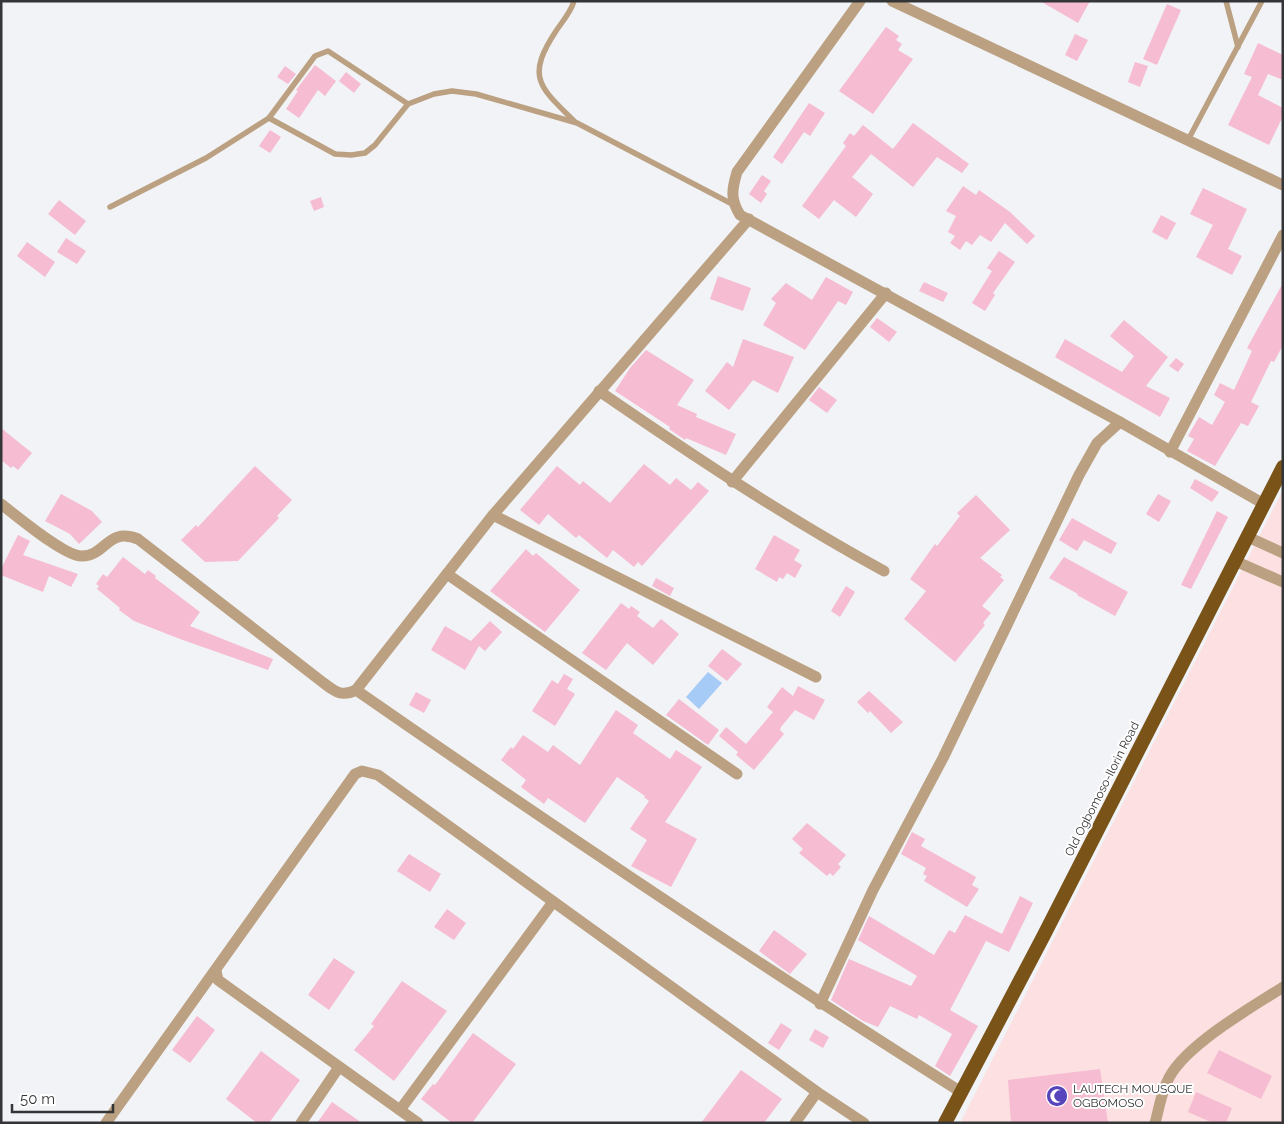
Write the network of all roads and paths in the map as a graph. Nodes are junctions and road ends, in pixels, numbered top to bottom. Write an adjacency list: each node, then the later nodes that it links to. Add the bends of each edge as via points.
1 (574, 1): 9 (lane, via 542,53 540,81 548,94)
2 (860, 1): 12 (street, via 737,172 731,194)
3 (892, 1): 10 (street)
4 (1226, 1): 6 (lane)
5 (1262, 1): 6 (lane)
6 (1238, 47): 10 (lane)
7 (408, 104): 8 (lane, via 375,145 365,152 351,154 335,154); 8 (lane, via 328,51 315,56); 9 (lane, via 452,91)
8 (269, 118): 13 (lane, via 206,158)
9 (577, 123): 12 (lane)
10 (1188, 140): 11 (street)
11 (1283, 184)
12 (734, 205): 14 (street, via 740,215)
13 (110, 207)
14 (748, 219): 16 (street); 17 (street)
15 (1283, 235): 19 (street)
16 (886, 293): 18 (street); 21 (street)
17 (599, 391): 21 (street); 24 (street)
18 (1120, 422): 19 (street); 37 (street, via 1097,443 1079,475 943,758 872,890)
19 (1170, 452): 23 (street)
20 (1283, 467): 23 (highway, Old Ogbomoso-Ilorin Road)
21 (732, 482): 28 (street, via 814,533)
22 (1, 504): 32 (street, via 66,552 81,556 92,554 127,534 138,539 338,694 347,695)
23 (1264, 504): 25 (highway, Old Ogbomoso-Ilorin Road)
24 (493, 515): 29 (street); 31 (street)
25 (1248, 536): 26 (street); 27 (highway, Old Ogbomoso-Ilorin Road)
26 (1283, 553)
27 (1235, 561): 30 (street); 40 (highway, Old Ogbomoso-Ilorin Road)
28 (884, 571)
29 (447, 574): 32 (street); 33 (street)
30 (1283, 582)
31 (816, 677)
32 (356, 690): 37 (street, via 590,852)
33 (737, 774)
34 (553, 902): 35 (street, via 378,775 362,771 349,782 222,958); 39 (street); 41 (street)
35 (216, 971): 38 (street, via 218,980); 42 (street)
36 (1283, 987): 48 (street, via 1218,1029 1188,1053 1167,1080)
37 (820, 1004): 40 (street)
38 (339, 1067): 41 (street); 43 (street)
39 (817, 1092): 45 (street); 46 (street)
40 (961, 1092): 47 (highway, Old Ogbomoso-Ilorin Road)
41 (400, 1110): 44 (street)
42 (106, 1123)
43 (300, 1123)
44 (418, 1123)
45 (795, 1123)
46 (864, 1123)
47 (945, 1123)
48 (1155, 1123)

